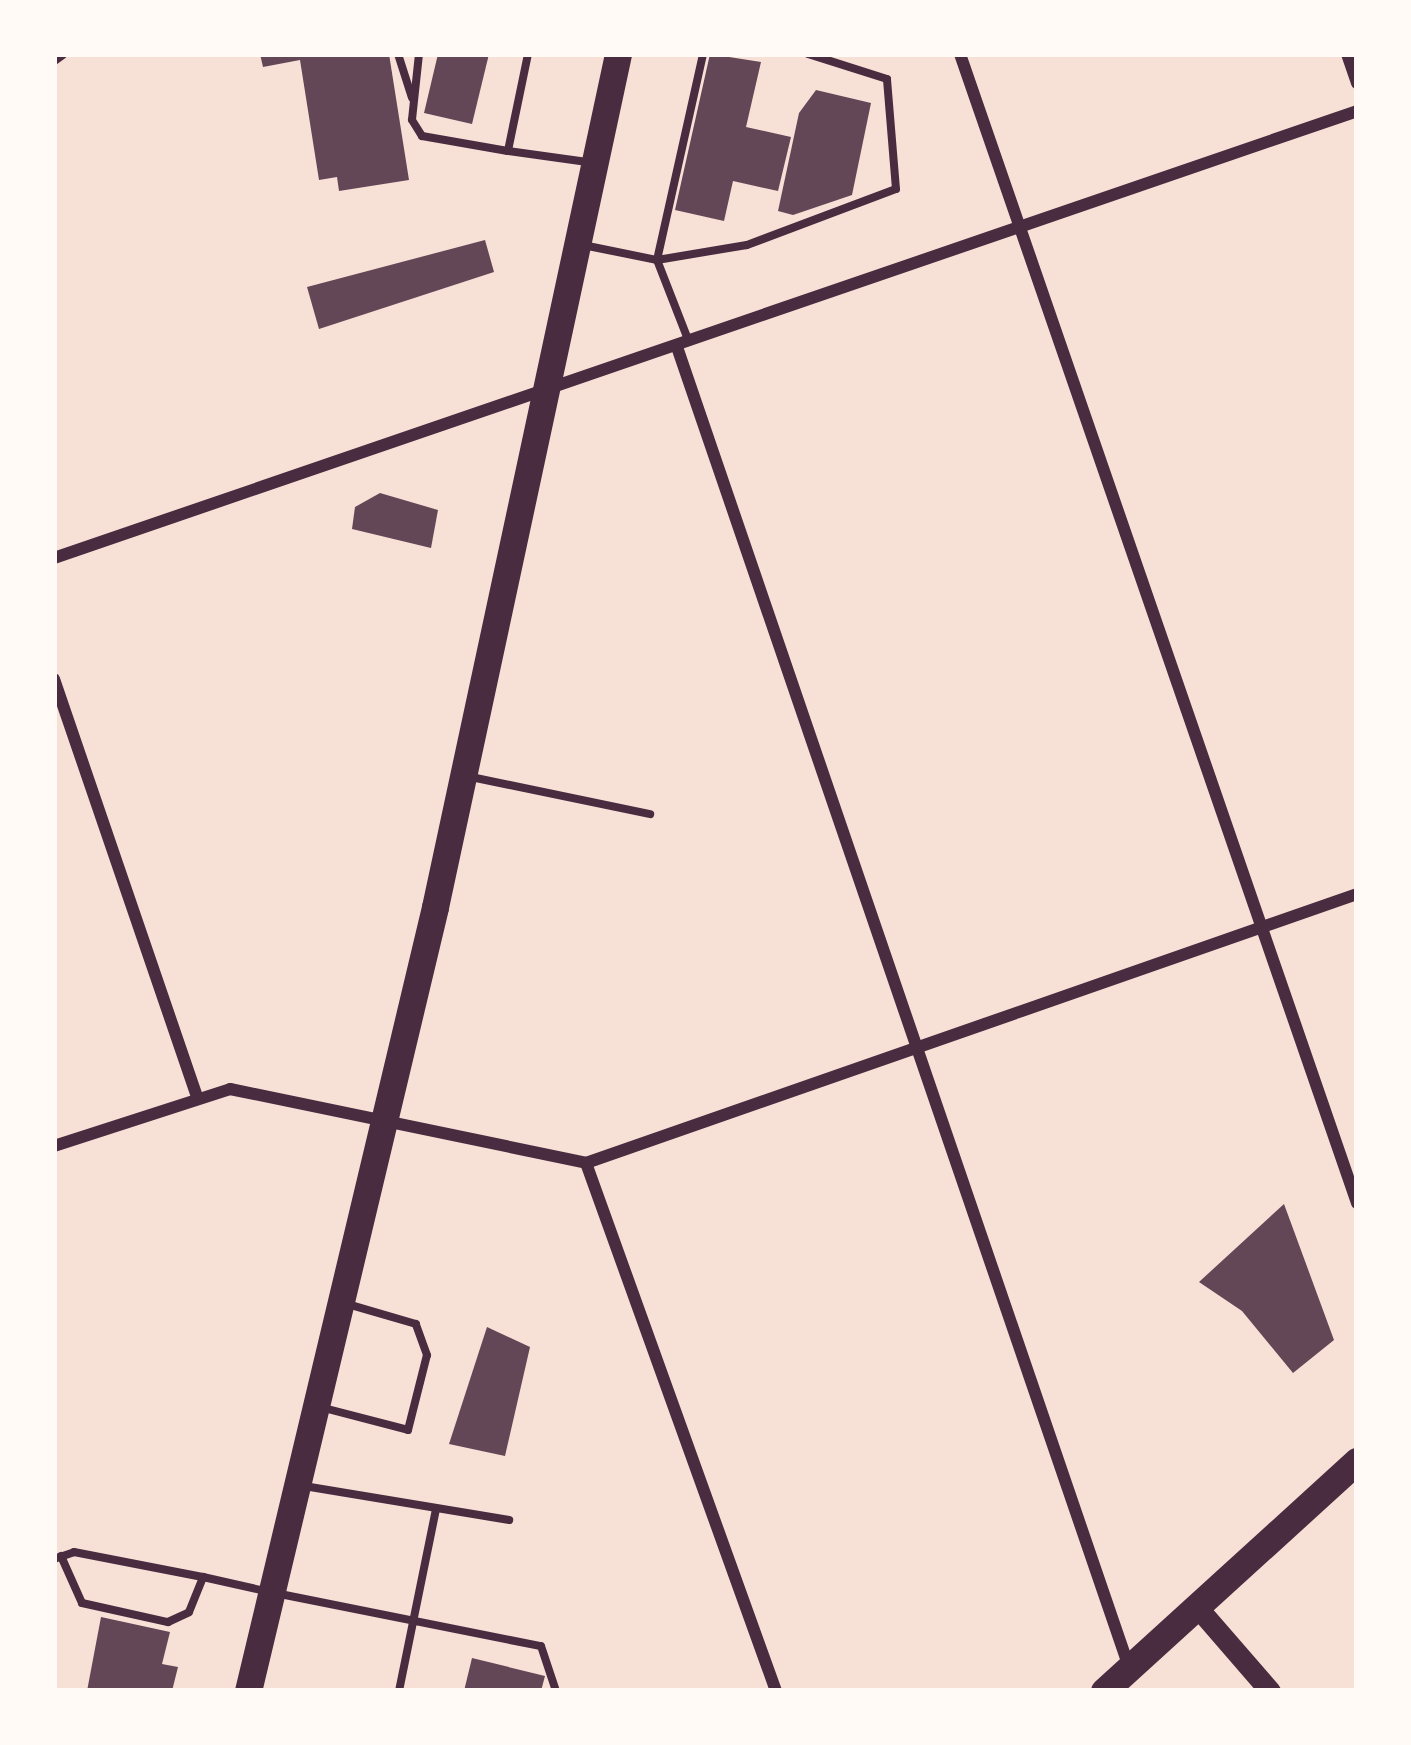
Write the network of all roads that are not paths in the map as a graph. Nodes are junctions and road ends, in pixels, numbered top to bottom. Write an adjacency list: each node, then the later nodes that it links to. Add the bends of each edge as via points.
1 (398, 54): 10 (lane)
2 (418, 54): 10 (lane)
3 (528, 54): 12 (lane)
4 (618, 54): 13 (main road)
5 (703, 54): 16 (lane)
6 (808, 54): 16 (lane, via 886,79 896,189 748,245)
7 (960, 54): 14 (street)
8 (1347, 54): 9 (street)
9 (1357, 83)
10 (413, 100): 12 (lane, via 422,136)
11 (1357, 111): 14 (street)
12 (508, 151): 13 (lane)
13 (593, 163): 15 (main road)
14 (1022, 226): 17 (street); 24 (street)
15 (575, 243): 16 (lane); 18 (main road)
16 (657, 260): 17 (lane)
17 (683, 345): 18 (street); 25 (street)
18 (548, 387): 19 (street); 21 (main road)
19 (54, 558)
20 (54, 679): 26 (street)
21 (464, 775): 22 (lane); 27 (main road)
22 (650, 814)
23 (1357, 894): 24 (street)
24 (1263, 927): 25 (street); 30 (street)
25 (916, 1049): 29 (street); 42 (street)
26 (197, 1096): 27 (street, via 250,1091); 28 (street)
27 (386, 1118): 29 (street); 31 (main road)
28 (54, 1146)
29 (586, 1163): 46 (street)
30 (1357, 1203)
31 (340, 1302): 32 (main road); 32 (lane, via 416,1324 427,1355 408,1430)
32 (314, 1406): 34 (main road)
33 (1357, 1461): 40 (main road)
34 (294, 1484): 35 (lane); 39 (main road)
35 (436, 1508): 36 (lane); 41 (lane)
36 (509, 1520)
37 (58, 1558): 38 (lane); 38 (lane, via 82,1603 167,1622 189,1612)
38 (203, 1577): 39 (lane)
39 (270, 1592): 41 (lane); 43 (main road)
40 (1198, 1608): 42 (main road); 48 (street)
41 (413, 1624): 44 (lane); 45 (lane, via 542,1646 558,1671)
42 (1130, 1668): 47 (main road)
43 (248, 1691)
44 (399, 1691)
45 (558, 1691)
46 (776, 1691)
47 (1104, 1691)
48 (1270, 1691)

